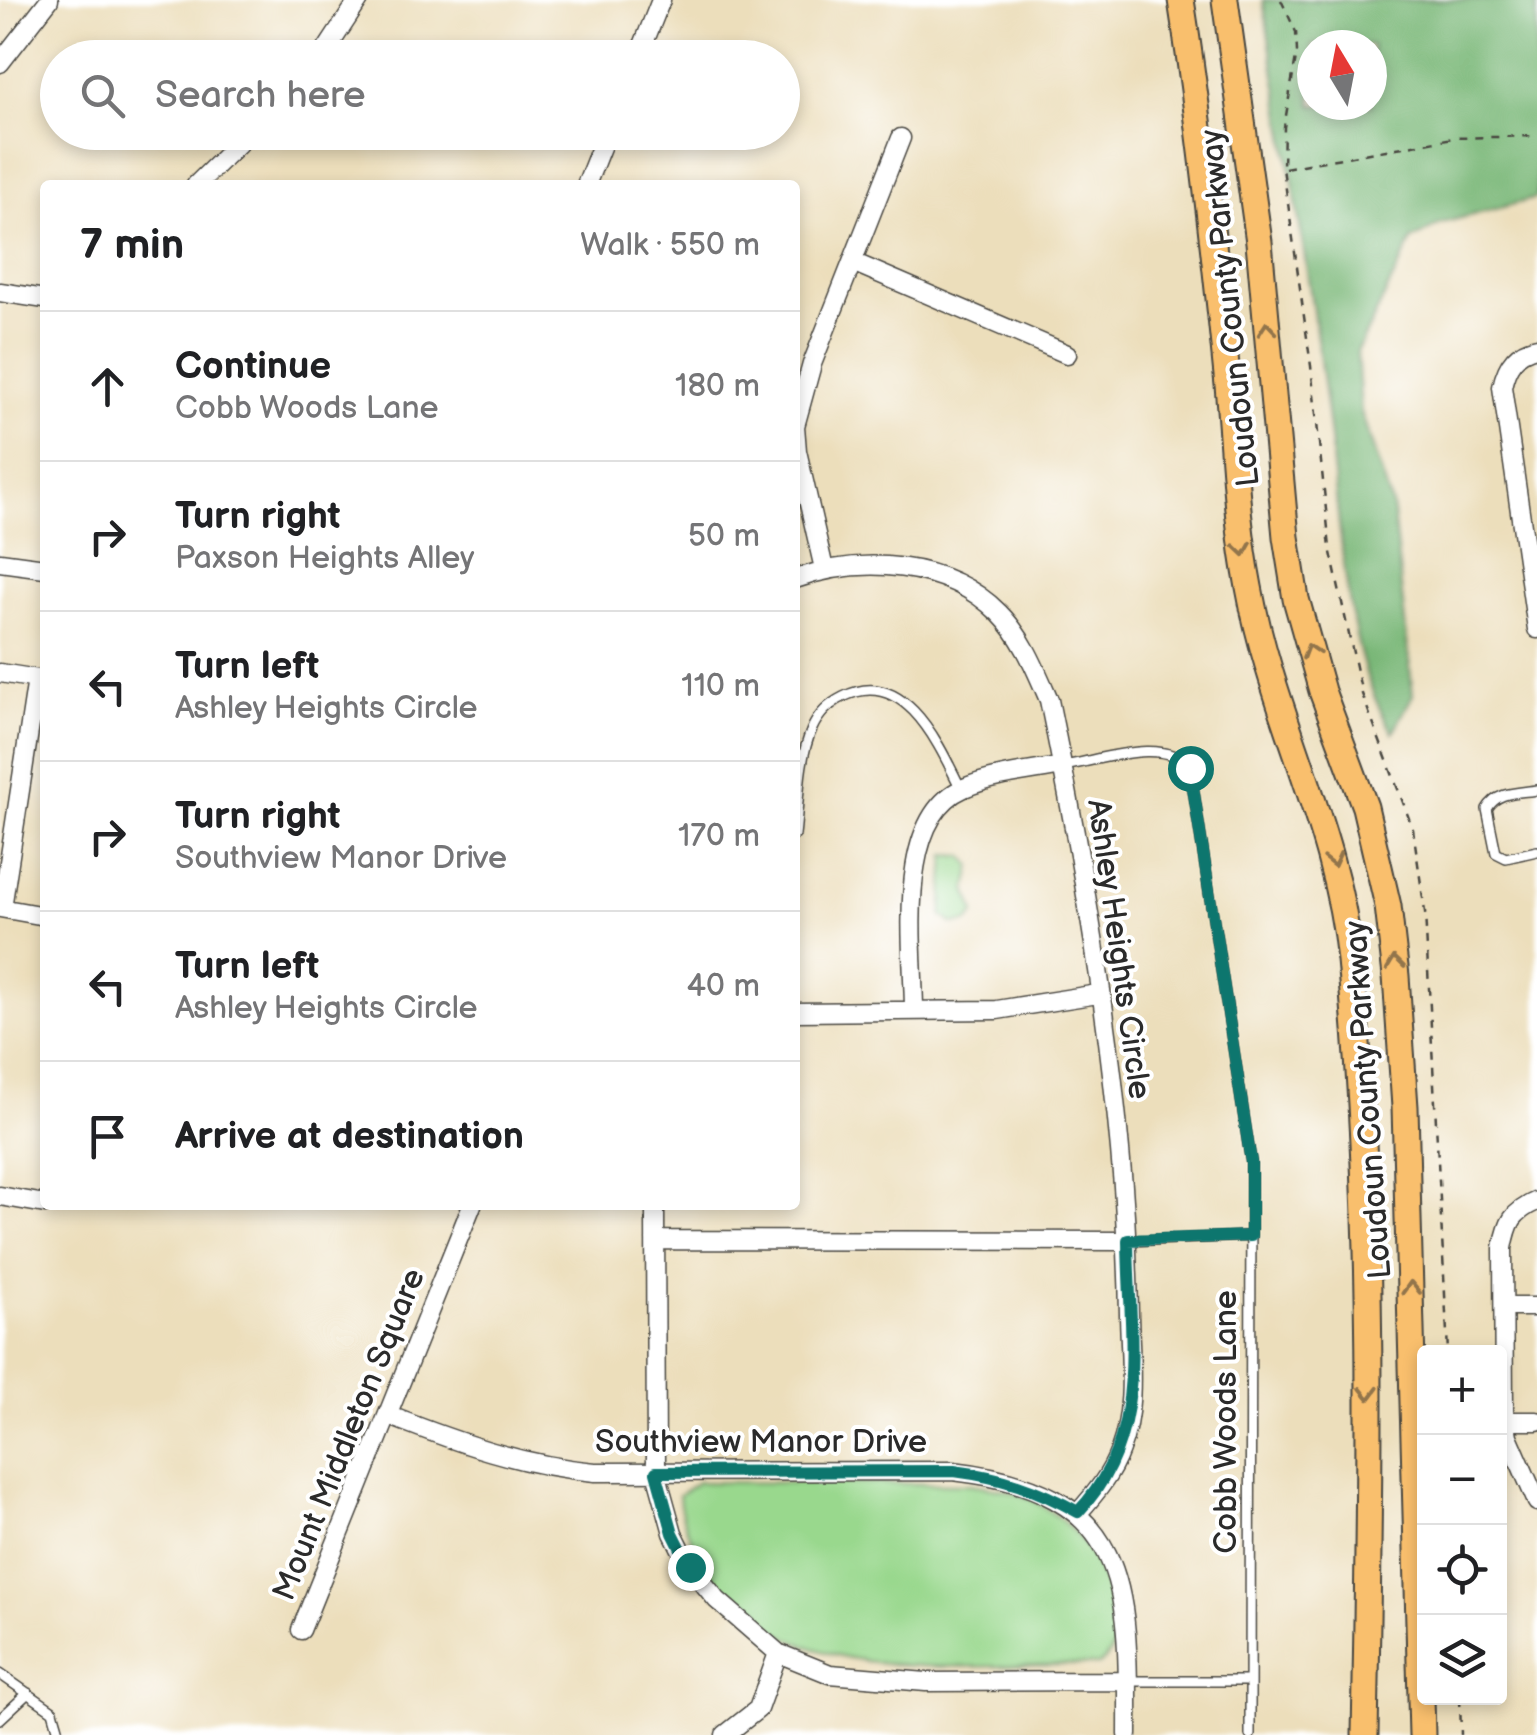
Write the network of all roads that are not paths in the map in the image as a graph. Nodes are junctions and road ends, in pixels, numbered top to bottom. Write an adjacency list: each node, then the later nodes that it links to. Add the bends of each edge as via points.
1 (49, 0): 8 (street)
2 (358, 0): 6 (street)
3 (661, 0): 7 (street)
4 (1181, 0): 69 (main road, Loudoun County Parkway, one-way to 69, via 1248,584 1331,852 1350,957 1367,1244)
5 (1225, 0): 70 (main road, Loudoun County Parkway, one-way to 5, via 1396,976 1370,826 1296,599)
6 (332, 40)
7 (645, 40)
8 (0, 62)
9 (901, 138): 14 (street)
10 (232, 150): 12 (street)
11 (600, 150): 13 (street)
12 (201, 180)
13 (588, 180)
14 (855, 264): 18 (street); 19 (street)
15 (0, 292): 16 (street)
16 (40, 298)
17 (1537, 347): 21 (street, via 1506,366 1502,388)
18 (1067, 354)
19 (800, 408)
20 (800, 467): 24 (street)
21 (1530, 539): 26 (street)
22 (0, 562): 23 (street)
23 (40, 567)
24 (824, 569): 25 (street, Ashley Heights Circle); 30 (street, Ashley Heights Circle, via 914,569 956,584 998,612 1034,663 1050,700)
25 (800, 577)
26 (1537, 628)
27 (0, 673): 28 (street)
28 (40, 679)
29 (40, 685): 35 (street)
30 (1063, 766): 31 (street); 37 (street, Ashley Heights Circle); 45 (lane, Cobb Woods Lane, via 1162,751 1181,756 1190,768 1251,1162)
31 (961, 789): 33 (lane, via 935,736 912,708 884,692 853,692 826,706 811,730); 38 (street, via 928,820 915,856)
32 (1537, 790): 34 (lane, via 1504,795 1487,809 1496,853 1506,858)
33 (800, 802)
34 (1537, 850)
35 (1, 908): 36 (street)
36 (40, 915)
37 (1098, 994): 38 (street, via 997,1010); 47 (street, Ashley Heights Circle)
38 (914, 1011): 39 (street)
39 (800, 1012)
40 (0, 1196): 42 (street)
41 (1537, 1201): 49 (street, via 1508,1222)
42 (40, 1203)
43 (470, 1210): 51 (street, Mount Middleton Square)
44 (655, 1210): 46 (street)
45 (1251, 1236): 47 (lane); 62 (lane, Cobb Woods Lane)
46 (655, 1240): 47 (street); 55 (street)
47 (1128, 1240): 57 (street, Ashley Heights Circle, via 1130,1402 1120,1450 1100,1489)
48 (1537, 1306): 49 (street)
49 (1504, 1307): 50 (street)
50 (1505, 1345)
51 (390, 1416): 55 (street, Southview Manor Drive, via 480,1452 542,1467); 58 (street, Mount Middleton Square)
52 (1507, 1421): 53 (street)
53 (1537, 1421)
54 (1507, 1424): 56 (street)
55 (656, 1472): 57 (street, Southview Manor Drive, via 954,1471 1038,1490); 59 (street, via 690,1567)
56 (1537, 1502)
57 (1078, 1512): 61 (street, Southview Manor Drive, via 1121,1582)
58 (301, 1630)
59 (778, 1654): 61 (street, via 830,1674 874,1680); 66 (street, via 758,1709)
60 (0, 1674): 63 (lane)
61 (1128, 1681): 62 (lane); 67 (street, Southview Manor Drive)
62 (1250, 1681): 68 (lane, Cobb Woods Lane)
63 (28, 1693): 64 (lane); 65 (lane, via 52,1711)
64 (0, 1719)
65 (60, 1735)
66 (726, 1735)
67 (1128, 1735)
68 (1250, 1735)
69 (1365, 1735)
70 (1422, 1735)

